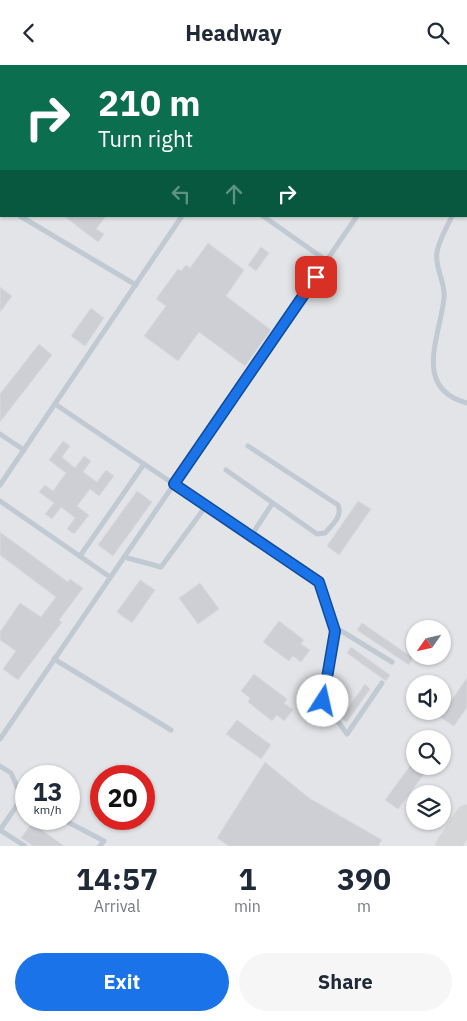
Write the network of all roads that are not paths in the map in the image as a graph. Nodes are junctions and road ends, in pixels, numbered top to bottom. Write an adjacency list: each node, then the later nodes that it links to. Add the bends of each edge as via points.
1 (22, 217): 7 (lane)
2 (181, 217): 7 (lane)
3 (264, 217): 6 (lane)
4 (356, 217): 6 (lane)
5 (452, 217): 8 (lane, via 437,253 445,296 432,357 435,381 444,392)
6 (327, 261): 15 (lane)
7 (136, 285): 9 (lane)
8 (467, 403)
9 (55, 404): 12 (lane); 13 (lane)
10 (0, 434): 12 (lane)
11 (248, 446): 18 (lane, via 335,502 340,513 320,535)
12 (24, 450): 16 (lane)
13 (144, 464): 15 (lane); 21 (lane)
14 (226, 470): 18 (lane)
15 (174, 484): 19 (lane); 22 (lane)
16 (0, 485)
17 (0, 501): 21 (lane)
18 (272, 504): 20 (lane)
19 (206, 506): 20 (lane); 22 (lane, via 161,567)
20 (250, 536): 24 (lane, via 319,582)
21 (80, 556): 23 (lane)
22 (124, 557): 23 (lane)
23 (110, 577): 25 (lane)
24 (333, 625): 26 (lane); 27 (lane, via 335,631 323,701 347,734)
25 (54, 659): 28 (lane); 29 (lane)
26 (392, 662)
27 (382, 683)
28 (170, 730)
29 (0, 739)
30 (0, 766): 31 (lane, via 11,773)
31 (15, 781)
32 (15, 811): 34 (lane)
33 (80, 828): 36 (lane, via 104,841)
34 (0, 830): 35 (lane)
35 (25, 846)
36 (100, 846)

